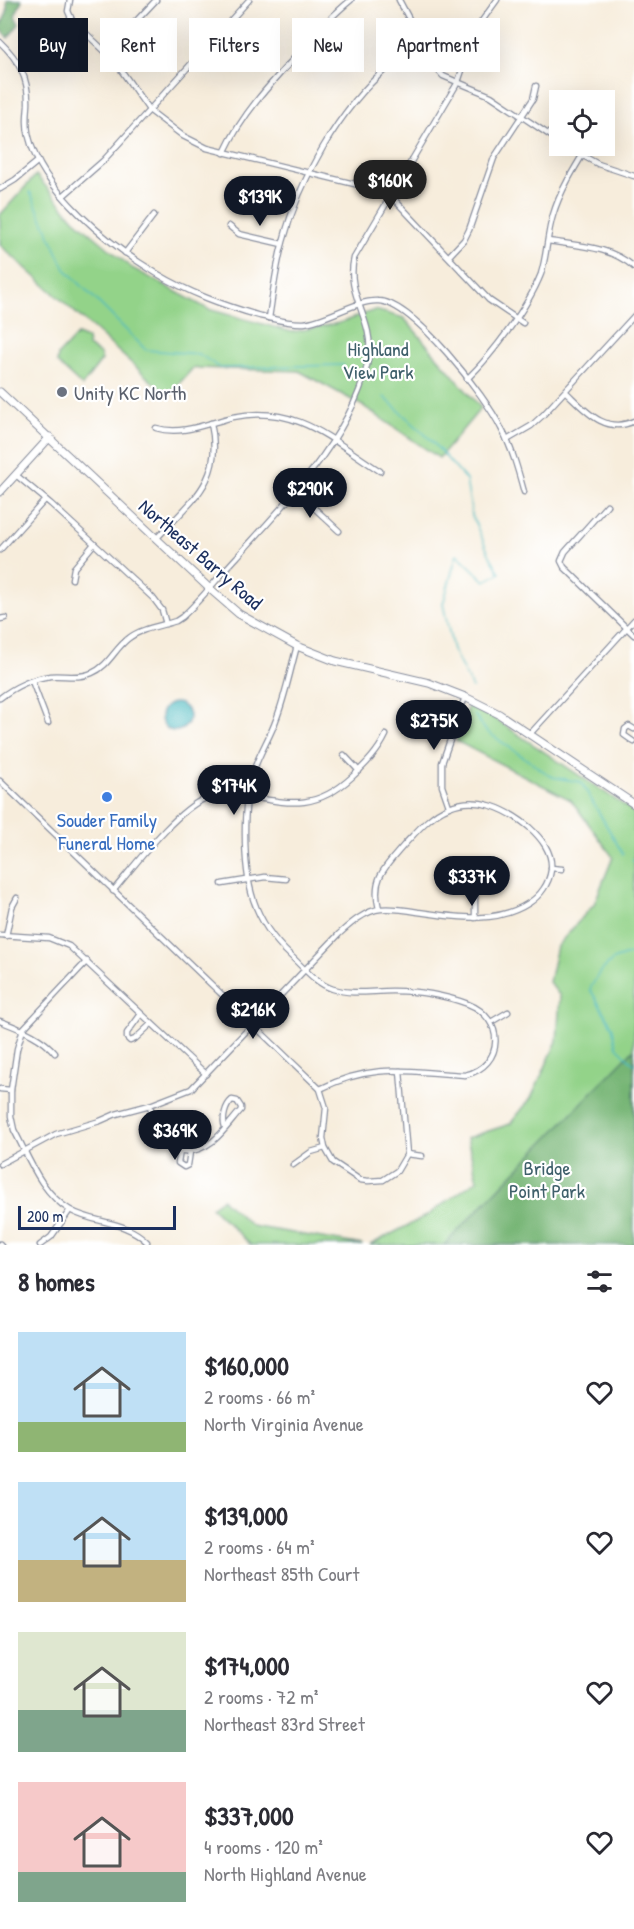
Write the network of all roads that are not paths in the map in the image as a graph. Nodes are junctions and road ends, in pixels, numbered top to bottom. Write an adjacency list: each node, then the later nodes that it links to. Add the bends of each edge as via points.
1 (70, 0): 10 (street, via 68,11 72,20)
2 (156, 0): 7 (street)
3 (249, 0): 16 (street)
4 (351, 0): 19 (street, via 268,86)
5 (399, 0): 8 (street)
6 (496, 0): 14 (street, via 476,29)
7 (139, 18)
8 (408, 18)
9 (0, 42): 22 (street, via 26,78 28,136)
10 (100, 46)
11 (122, 72): 16 (street)
12 (384, 72): 23 (street, via 330,136)
13 (439, 72): 14 (street)
14 (458, 82): 17 (street); 27 (street)
15 (536, 86): 17 (street)
16 (150, 110): 19 (street, via 189,140); 26 (street, via 103,161)
17 (521, 115): 18 (street); 33 (street, via 491,165 464,240)
18 (549, 134)
19 (224, 153): 23 (street)
20 (581, 156): 30 (street, via 556,206)
21 (584, 156): 24 (street)
22 (37, 162): 25 (street); 26 (street)
23 (309, 173): 27 (street); 31 (street)
24 (634, 176)
25 (0, 189)
26 (63, 196): 32 (street)
27 (391, 196): 33 (street); 35 (street, via 354,258 351,276)
28 (153, 215): 32 (street)
29 (229, 226): 31 (street, via 239,234)
30 (548, 241): 34 (street, via 605,250); 38 (street, via 541,273)
31 (282, 244): 37 (street)
32 (125, 252): 37 (street, via 208,300)
33 (449, 256): 38 (street, via 489,300)
34 (634, 267)
35 (359, 305): 37 (street, via 304,323); 40 (street, via 376,300 400,307 419,323); 47 (street, via 368,334 369,355 350,410)
36 (634, 316): 42 (street)
37 (269, 318)
38 (515, 318): 39 (street); 40 (street, via 489,357)
39 (523, 323)
40 (467, 379): 48 (street, via 488,405)
41 (0, 392): 46 (main road, Northeast Barry Road)
42 (566, 392): 43 (street, via 604,424 619,426); 48 (street, via 531,426)
43 (634, 421)
44 (211, 423): 45 (street, via 174,432); 47 (street, via 272,414 305,423); 57 (street, via 215,454 208,481)
45 (156, 428)
46 (50, 437): 50 (main road); 57 (main road, Northeast Barry Road)
47 (333, 440): 49 (street); 52 (street)
48 (507, 440): 53 (street)
49 (380, 471)
50 (16, 475): 51 (main road); 54 (street)
51 (0, 492)
52 (297, 492): 56 (street); 61 (street)
53 (524, 492)
54 (45, 500): 58 (street); 59 (street)
55 (607, 505): 64 (street, via 561,561)
56 (339, 531)
57 (156, 539): 61 (main road, Northeast Barry Road)
58 (94, 544): 60 (street, via 74,568); 63 (street, via 153,598)
59 (0, 550)
60 (72, 579)
61 (209, 588): 63 (street, via 182,617); 66 (main road, Northeast Barry Road, via 239,614)
62 (634, 620): 64 (street)
63 (166, 624): 67 (street, via 128,638 93,673)
64 (627, 627): 65 (street); 73 (street)
65 (634, 635)
66 (297, 646): 68 (main road, Northeast Barry Road); 78 (street, via 276,721 255,765)
67 (32, 681): 69 (street); 70 (street)
68 (465, 697): 73 (main road, Northeast Barry Road); 80 (street, via 442,763 442,786)
69 (0, 698)
70 (48, 723)
71 (634, 729): 74 (street, via 629,726 624,735)
72 (386, 735): 76 (street, via 379,750)
73 (529, 735): 79 (main road, Northeast Barry Road)
74 (634, 742)
75 (344, 755): 76 (street)
76 (359, 771): 78 (street, via 315,801 297,803)
77 (0, 781): 87 (street)
78 (247, 796): 84 (street); 87 (street, via 219,795 192,805)
79 (634, 804)
80 (450, 807): 81 (street, via 483,804 512,815 542,840); 89 (street, via 424,825 384,868 376,886)
81 (551, 868): 82 (street); 90 (street, via 542,892 526,905 502,915)
82 (562, 869)
83 (286, 879): 84 (street, via 265,877)
84 (247, 881): 85 (street); 93 (street, via 264,925)
85 (222, 884)
86 (475, 887): 90 (street)
87 (113, 891): 99 (street)
88 (17, 898): 91 (street)
89 (379, 909): 90 (street); 93 (street, via 357,919)
90 (475, 918)
91 (3, 935): 92 (street, via 57,941)
92 (87, 961): 95 (street); 100 (street)
93 (305, 969): 97 (street, via 330,988 350,993 437,996 468,1004); 99 (street)
94 (508, 1012): 97 (street)
95 (141, 1014): 98 (street); 98 (street, via 126,1036 130,1041)
96 (0, 1021): 100 (street)
97 (491, 1022): 102 (street, via 495,1044 480,1070 465,1075)
98 (151, 1024): 103 (street)
99 (253, 1024): 103 (street); 105 (street)
100 (23, 1029): 101 (street); 106 (street)
101 (55, 1053)
102 (400, 1071): 105 (street, via 358,1073); 113 (street)
103 (206, 1074): 107 (street, via 187,1091)
104 (0, 1089): 106 (street)
105 (320, 1089): 109 (street, via 326,1108)
106 (11, 1090): 110 (street, via 14,1130)
107 (150, 1105): 110 (street, via 56,1134); 111 (street, via 161,1137)
108 (225, 1127): 108 (street, via 241,1110 237,1101 229,1103 223,1120); 112 (street, via 209,1144)
109 (325, 1148): 113 (street, via 338,1166 368,1181 390,1176); 116 (street)
110 (25, 1150): 115 (street); 117 (street, via 50,1194)
111 (180, 1150): 112 (street); 112 (street, via 178,1163 183,1167 188,1165)
112 (190, 1152)
113 (407, 1154): 114 (street)
114 (422, 1156)
115 (0, 1164)
116 (292, 1165)
117 (70, 1210): 118 (street, via 122,1226); 119 (street, via 51,1237)
118 (147, 1242)
119 (40, 1245)

